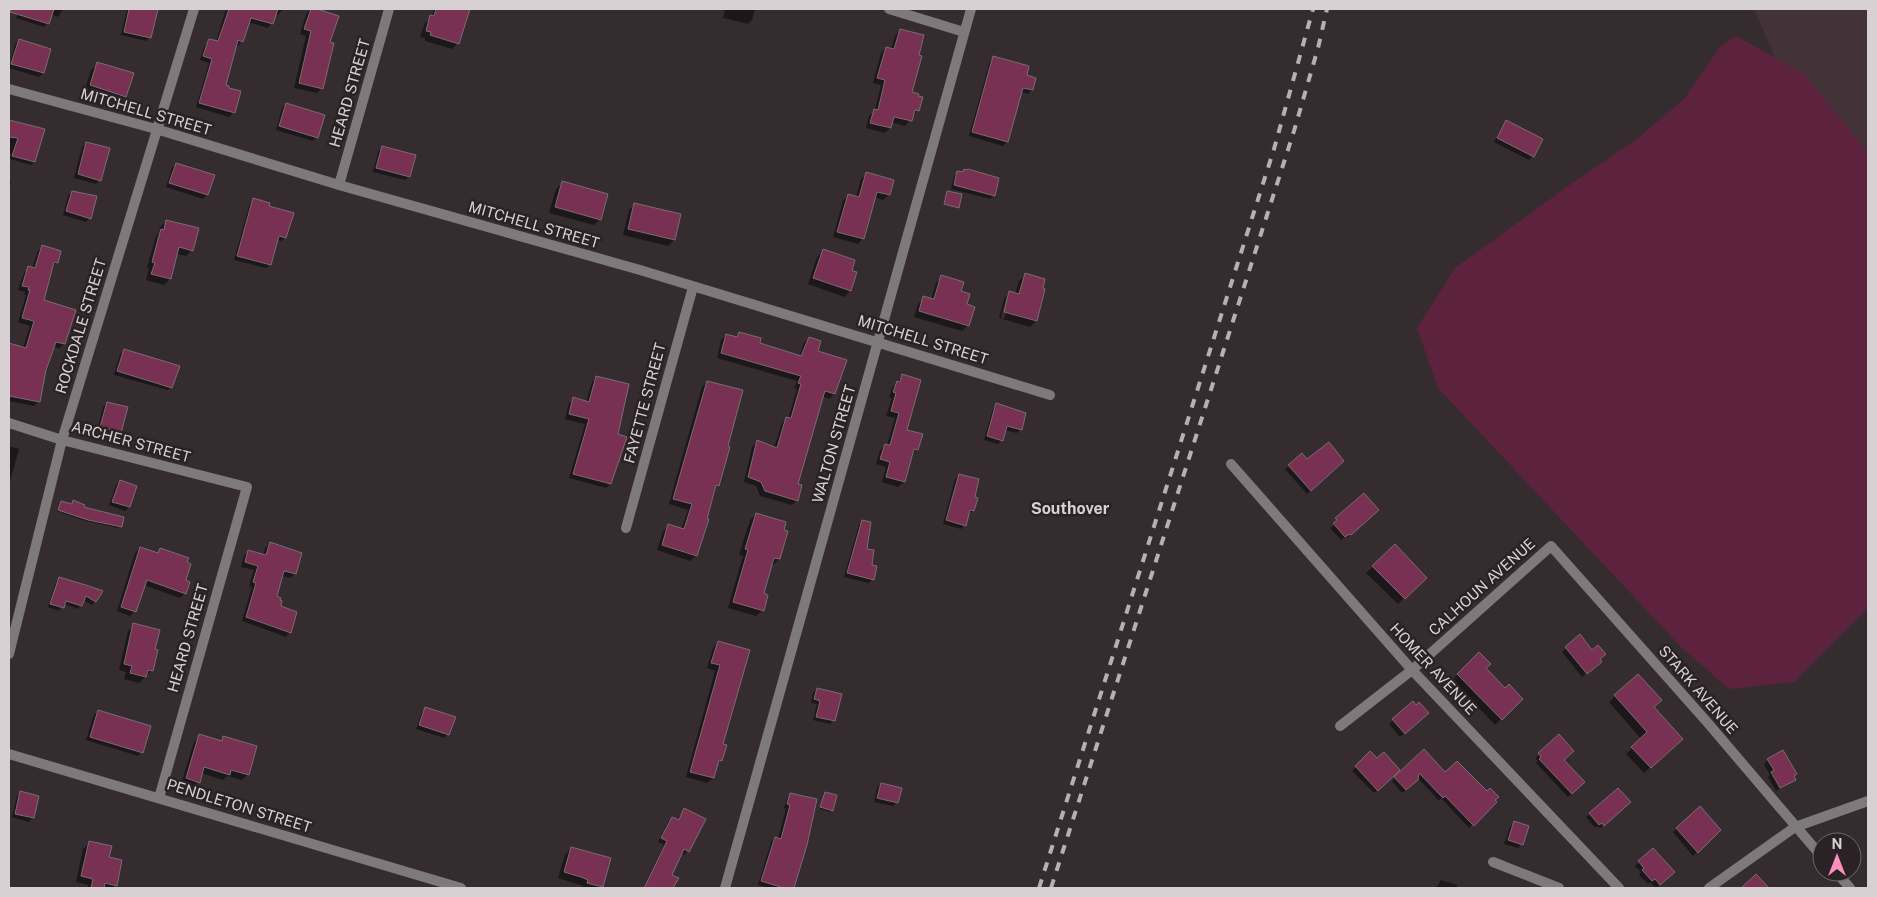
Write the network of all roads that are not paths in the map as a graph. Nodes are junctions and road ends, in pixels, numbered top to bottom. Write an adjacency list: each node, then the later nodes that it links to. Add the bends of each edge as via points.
1 (194, 9): 7 (street, ROCKDALE STREET)
2 (389, 9): 8 (street, HEARD STREET)
3 (889, 9): 5 (street)
4 (971, 9): 5 (street, WALTON STREET)
5 (964, 32): 10 (street, WALTON STREET)
6 (9, 89): 7 (street, MITCHELL STREET)
7 (156, 129): 8 (street, MITCHELL STREET); 13 (street, ROCKDALE STREET)
8 (339, 185): 9 (street, MITCHELL STREET)
9 (693, 287): 10 (street, MITCHELL STREET); 16 (street, FAYETTE STREET)
10 (878, 342): 11 (street, MITCHELL STREET); 28 (street, WALTON STREET)
11 (1050, 395)
12 (9, 423): 13 (street, ARCHER STREET)
13 (62, 440): 15 (street, ARCHER STREET); 18 (street, ROCKDALE STREET)
14 (1232, 464): 19 (street, HOMER AVENUE)
15 (247, 487): 22 (street, HEARD STREET)
16 (626, 528)
17 (1550, 546): 19 (street, CALHOUN AVENUE); 24 (street, STARK AVENUE)
18 (9, 654)
19 (1412, 670): 20 (street, CALHOUN AVENUE); 30 (street, HOMER AVENUE)
20 (1340, 726)
21 (9, 754): 22 (street, PENDLETON STREET)
22 (159, 798): 27 (street, PENDLETON STREET)
23 (1868, 801): 24 (street)
24 (1796, 827): 25 (street, STARK AVENUE); 31 (street)
25 (1812, 845)
26 (1493, 862): 29 (street)
27 (461, 888)
28 (725, 888)
29 (1559, 888)
30 (1619, 888)
31 (1709, 888)

